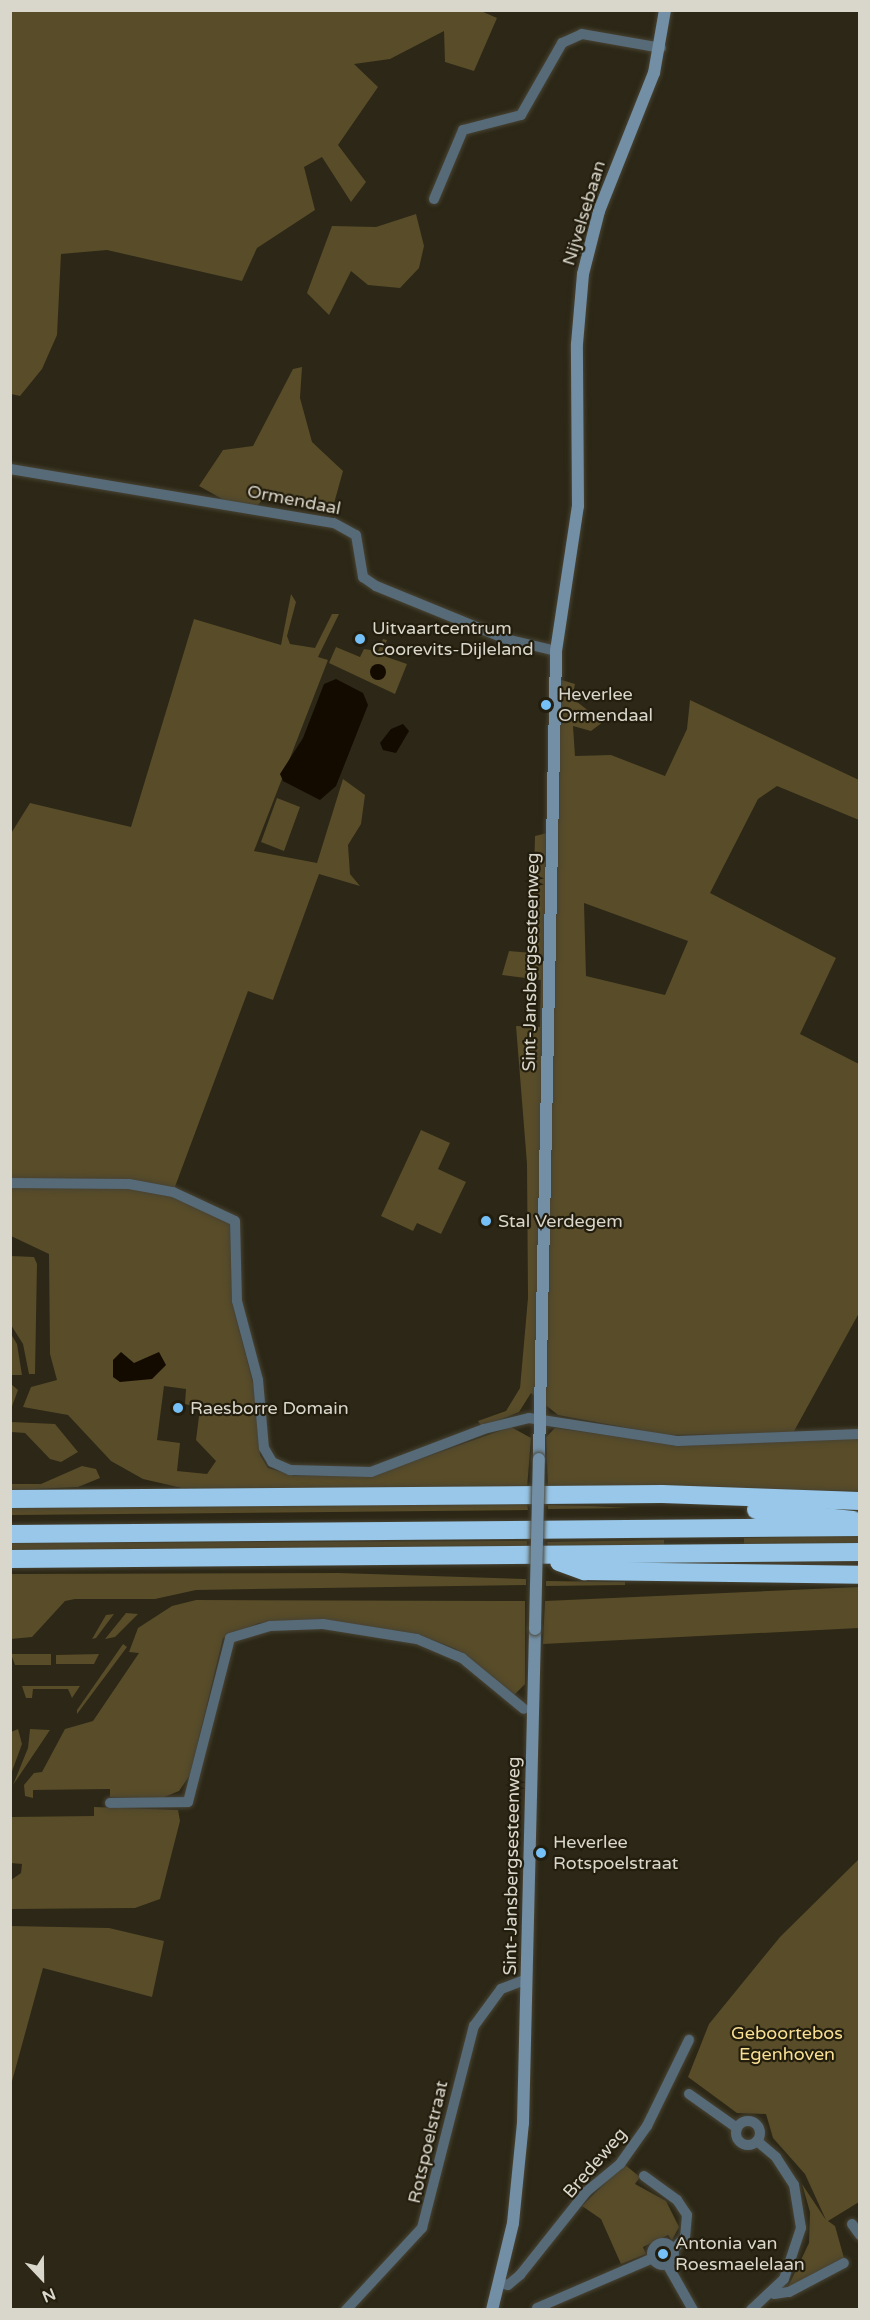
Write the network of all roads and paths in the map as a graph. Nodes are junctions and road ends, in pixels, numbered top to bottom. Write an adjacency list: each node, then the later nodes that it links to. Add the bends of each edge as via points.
1 (665, 10): 2 (main road, Nijvelsebaan)
2 (661, 48): 3 (street, via 582,34 562,43 521,115 463,130); 5 (main road, Nijvelsebaan, via 599,211 583,274 574,396)
3 (434, 200)
4 (10, 469): 6 (street, Ormendaal, via 334,523 356,535 363,577 376,586 506,639)
5 (578, 506): 6 (main road, Sint-Jansbergsesteenweg)
6 (556, 651): 8 (main road, Sint-Jansbergsesteenweg)
7 (10, 1183): 8 (street, via 129,1184 173,1192 235,1221 237,1301 258,1380 264,1448 272,1462 290,1470 371,1472 484,1429)
8 (539, 1420): 9 (street, via 678,1441); 21 (main road, Sint-Jansbergsesteenweg, bridge)
9 (860, 1434)
10 (572, 1497): 11 (highway); 12 (highway, via 662,1494); 13 (highway, via 843,1515)
11 (10, 1499)
12 (860, 1501)
13 (860, 1525): 14 (highway)
14 (10, 1534)
15 (860, 1552): 16 (highway)
16 (549, 1558): 17 (highway); 18 (highway, via 584,1571)
17 (10, 1560)
18 (860, 1575)
19 (524, 1709): 20 (street, via 462,1658 417,1639 323,1624 270,1626 230,1638 188,1802)
20 (110, 1803)
21 (527, 1979): 33 (main road, Sint-Jansbergsesteenweg, via 519,2181); 36 (street, Rotspoelstraat, via 501,1989 474,2026 422,2228)
22 (689, 2040): 33 (street, Bredeweg, via 647,2126 620,2164 586,2193 520,2275 508,2285)
23 (689, 2094): 24 (street)
24 (737, 2128): 25 (street, via 741,2142); 25 (street, via 754,2123 760,2133)
25 (756, 2141): 34 (street, via 787,2172 801,2214 800,2247)
26 (644, 2176): 29 (street, via 677,2200 687,2215 685,2237)
27 (852, 2224): 28 (street)
28 (860, 2235)
29 (673, 2250): 30 (street, via 659,2243); 32 (street)
30 (653, 2258): 32 (street); 35 (street)
31 (844, 2263): 34 (street, via 789,2292)
32 (667, 2264): 38 (street)
33 (500, 2283): 37 (main road, Sint-Jansbergsesteenweg)
34 (774, 2294): 39 (street)
35 (537, 2308)
36 (346, 2310)
37 (492, 2310)
38 (693, 2310)
39 (751, 2310)

